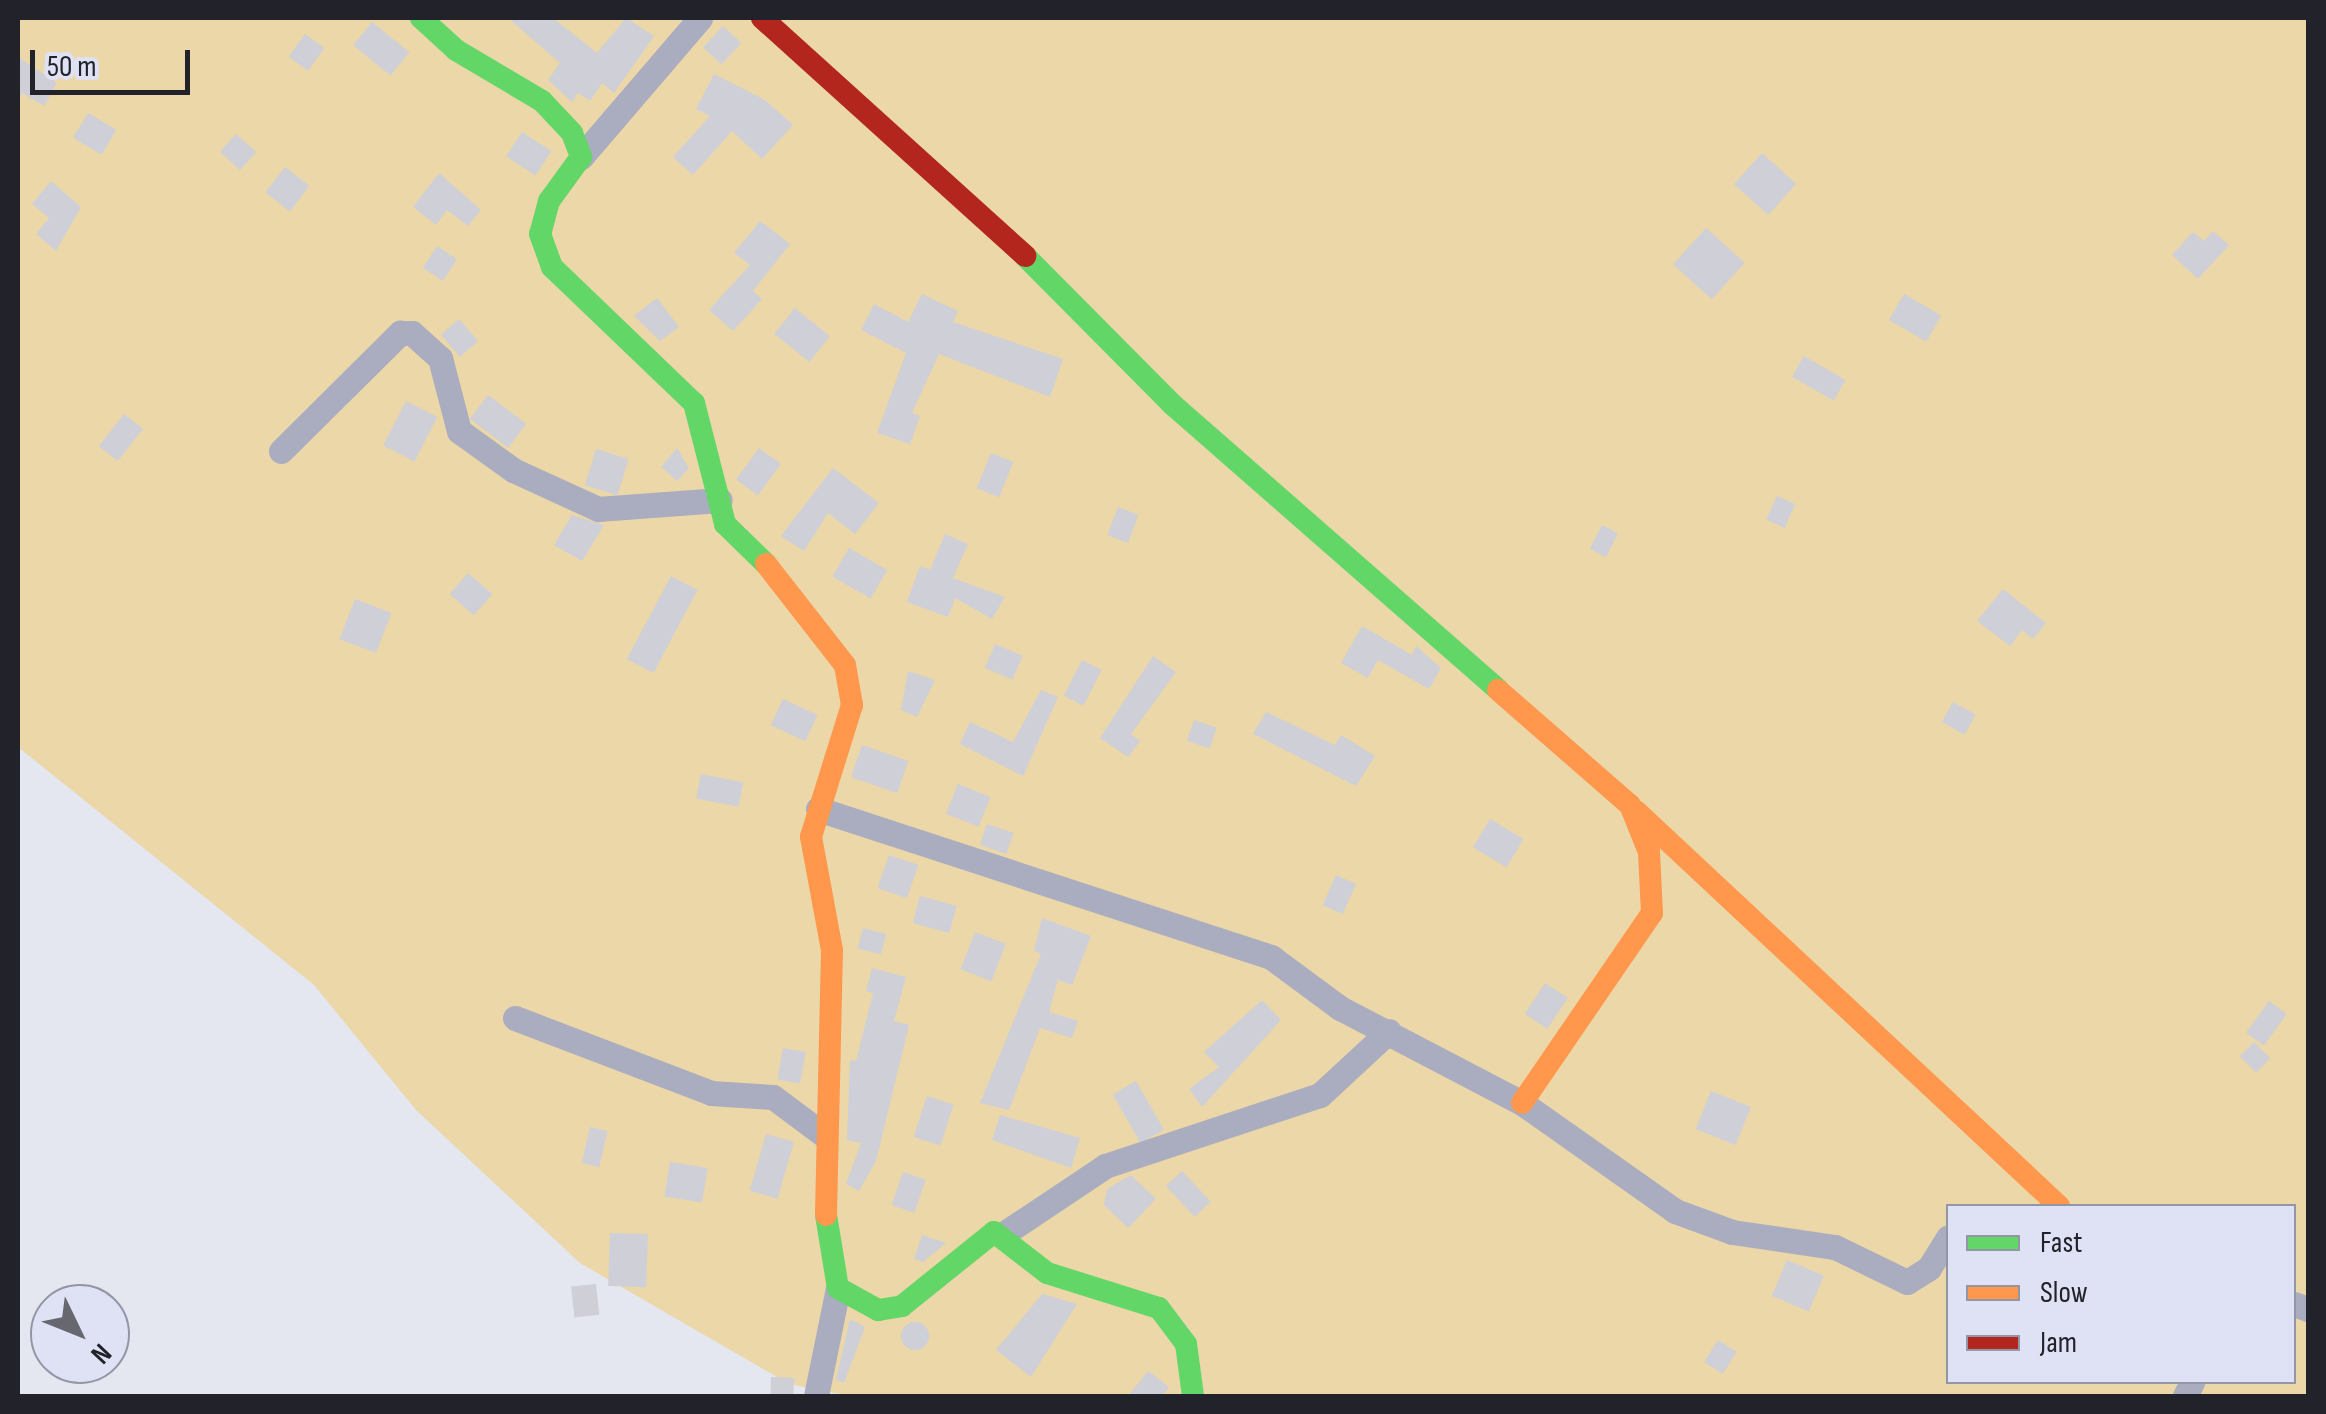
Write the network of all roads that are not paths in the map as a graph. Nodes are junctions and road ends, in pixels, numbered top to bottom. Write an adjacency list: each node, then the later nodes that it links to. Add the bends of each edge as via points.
1 (421, 18): 4 (street, via 456,50 542,101 572,133)
2 (700, 18): 4 (street)
3 (762, 18): 7 (street, via 1029,260 1173,406)
4 (581, 157): 6 (street, via 549,201 540,234 552,268 694,403)
5 (282, 451): 6 (street, via 400,333 412,332 440,358 458,431 513,470 598,509)
6 (720, 500): 8 (street, via 725,524 788,584 845,664 852,705)
7 (1630, 805): 11 (street, via 1648,852 1652,914); 13 (street, via 1868,1020)
8 (818, 810): 10 (street, via 1270,957 1340,1008); 12 (street, via 812,862 832,950)
9 (515, 1018): 12 (street, via 711,1093 773,1097)
10 (1388, 1032): 11 (street); 14 (street, via 1320,1095 1105,1166)
11 (1522, 1103): 15 (street, via 1675,1211 1732,1232 1835,1246 1908,1282 1930,1268)
12 (824, 1135): 16 (street, via 824,1204)
13 (2057, 1204)
14 (1002, 1235): 16 (street, via 984,1233 902,1306 878,1310); 18 (street, via 1047,1273 1159,1308 1186,1344)
15 (1946, 1240)
16 (838, 1288): 17 (street, via 814,1376)
17 (816, 1396)
18 (1193, 1396)

